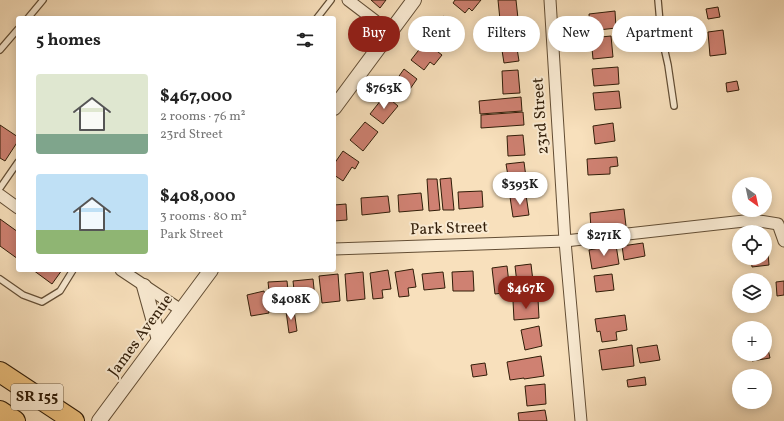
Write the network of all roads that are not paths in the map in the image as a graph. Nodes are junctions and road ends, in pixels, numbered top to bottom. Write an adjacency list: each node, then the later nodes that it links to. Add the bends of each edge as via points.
1 (43, 0): 7 (lane)
2 (331, 0): 8 (lane)
3 (348, 0): 9 (street)
4 (414, 0): 11 (street)
5 (550, 0): 22 (street, 23rd Street)
6 (658, 0): 10 (lane)
7 (30, 16)
8 (319, 16)
9 (369, 16)
10 (660, 16)
11 (400, 19)
12 (16, 31): 13 (lane)
13 (0, 50)
14 (375, 52): 16 (street)
15 (665, 52): 17 (lane)
16 (336, 105)
17 (674, 106)
18 (16, 165): 19 (lane)
19 (0, 188)
20 (0, 195): 21 (street)
21 (16, 207)
22 (565, 241): 23 (street, Park Street, via 753,220 778,224); 24 (street, Park Street); 37 (street, 23rd Street)
23 (784, 242)
24 (336, 249)
25 (72, 272): 28 (lane, via 60,291 42,302 23,295)
26 (126, 272): 29 (street, via 134,275)
27 (210, 272): 30 (street, James Avenue)
28 (0, 279)
29 (144, 286): 30 (street); 31 (street)
30 (181, 310): 31 (street, James Avenue)
31 (159, 340): 36 (street, James Avenue)
32 (0, 372): 35 (highway, SR 155)
33 (0, 411): 34 (highway, SR 155)
34 (15, 421)
35 (74, 421)
36 (99, 421)
37 (581, 421)

